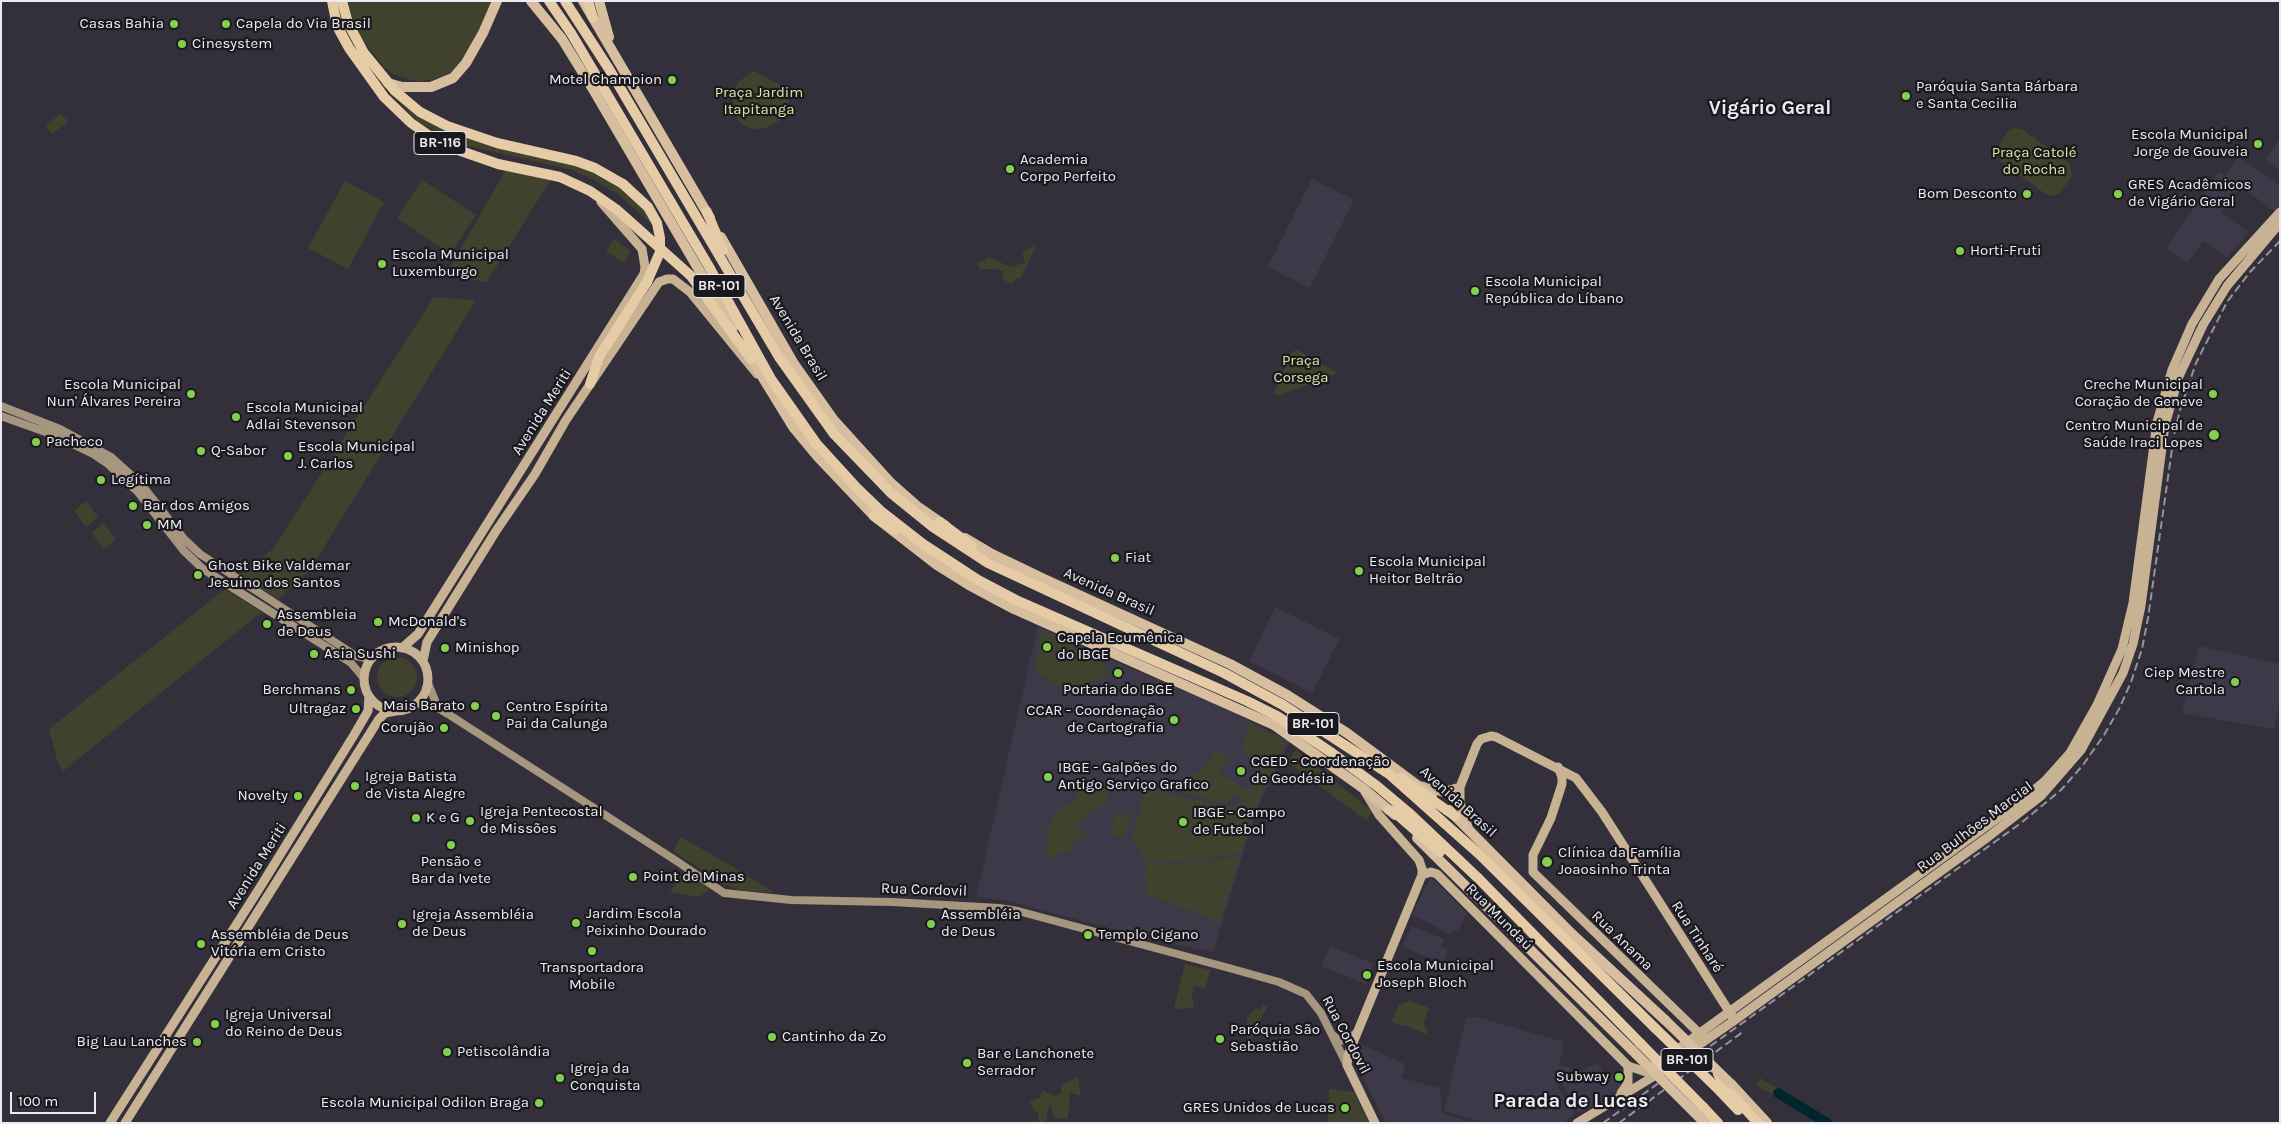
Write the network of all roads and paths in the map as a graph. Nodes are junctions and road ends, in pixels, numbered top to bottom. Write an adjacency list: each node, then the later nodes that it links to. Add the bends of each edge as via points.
1 (327, 1): 12 (highway)
2 (332, 1): 12 (highway, BR-116)
3 (342, 1): 14 (highway, via 354,37)
4 (497, 1): 14 (highway, via 466,63 453,78 431,87 402,87)
5 (531, 1): 20 (highway, BR-101, via 562,39 590,83)
6 (549, 1): 27 (highway, BR-101, via 571,33 787,404 816,443 857,488)
7 (565, 1): 19 (highway, Avenida Brasil / BR-101, via 610,68)
8 (582, 1): 11 (highway, Avenida Brasil / BR-101)
9 (588, 1): 11 (highway)
10 (599, 1): 13 (highway)
11 (593, 18): 13 (highway, Avenida Brasil / BR-101)
12 (337, 26): 15 (highway, BR-116, via 367,76 384,97 437,141 498,164 560,177)
13 (617, 60): 16 (highway, Avenida Brasil / BR-101)
14 (388, 83): 22 (highway, bridge, via 410,105 447,126 496,143 595,168 623,184 648,207 657,223 660,252 647,282 599,357)
15 (590, 191): 20 (highway, BR-116, via 635,224 691,276); 29 (main road, Avenida Meriti, via 638,243 645,255 644,274 418,634)
16 (707, 212): 19 (highway, BR-101); 26 (highway, Avenida Brasil, via 794,364 833,420 891,483)
17 (2280, 212): 50 (main road, Rua Bulhões Marcial, via 2212,289 2172,370 2153,442 2129,625 2097,706 2070,753 2045,781 2021,801)
18 (2280, 223): 50 (main road, Rua Bulhões Marcial, via 2227,286 2203,325 2179,376 2166,425 2133,644 2123,673 2081,750 2052,785 2024,810)
19 (755, 316): 28 (highway, Avenida Brasil / BR-101, via 809,401 862,466 933,527)
20 (751, 359): 21 (highway, BR-101)
21 (766, 383): 22 (main road, Avenida Meriti, via 690,292 673,279 667,279 659,282); 25 (highway, BR-101, via 808,446)
22 (590, 384): 31 (main road, Avenida Meriti, via 427,642)
23 (1, 406): 30 (main road, via 60,429 104,452 141,484 184,539 200,554 356,656)
24 (1, 416): 32 (main road, via 54,435 108,464 138,492 180,546 203,569 350,662)
25 (874, 516): 27 (highway, BR-101); 44 (highway, via 902,540 969,585 1014,609 1274,725)
26 (940, 522): 28 (highway); 42 (highway, Avenida Brasil, via 992,554 1230,664 1339,728)
27 (923, 544): 49 (highway, BR-101, via 1016,600 1277,716 1377,786)
28 (1002, 570): 38 (highway, Avenida Brasil / BR-101, via 1224,674 1283,705)
29 (402, 648): 30 (main road, via 386,650); 31 (main road)
30 (376, 656): 32 (main road, via 369,662)
31 (423, 660): 33 (main road)
32 (363, 677): 34 (main road)
33 (428, 683): 35 (main road); 36 (main road)
34 (369, 696): 37 (main road, via 382,708); 59 (main road, Avenida Meriti, via 368,711 354,735)
35 (418, 703): 36 (main road, Rua Cordovil); 37 (main road)
36 (438, 708): 51 (main road, Rua Cordovil, via 724,893 792,900 976,906 1018,911 1290,986 1312,999)
37 (396, 711): 60 (main road, Avenida Meriti, via 385,713 379,719)
38 (1361, 756): 46 (highway, via 1388,768); 57 (highway, Avenida Brasil / BR-101, bridge, via 1389,774 1479,854 1655,1028)
39 (1558, 767): 40 (main road, Rua Tinharé); 41 (main road); 43 (main road, Rua Tinharé, via 1496,738 1485,737 1477,744)
40 (1576, 778): 41 (main road); 50 (main road, Rua Tinharé, via 1602,812)
41 (1562, 784): 53 (main road, Rua Anama, via 1551,818 1533,855 1533,872)
42 (1422, 786): 43 (main road, via 1442,792); 46 (highway, Avenida Brasil)
43 (1460, 786): 47 (main road, via 1460,803)
44 (1364, 789): 45 (highway); 48 (main road, via 1379,816 1418,860)
45 (1389, 810): 49 (highway, via 1471,878); 54 (highway)
46 (1455, 816): 47 (highway, Avenida Brasil)
47 (1469, 830): 57 (highway, Avenida Brasil, bridge, via 1572,934 1714,1068)
48 (1422, 875): 52 (main road); 56 (main road, Rua Mundaú, via 1437,874)
49 (1479, 879): 54 (highway, BR-101)
50 (1732, 1016): 53 (main road, Rua Bulhões Marcial)
51 (1332, 1034): 52 (main road, via 1338,1040 1346,1041); 55 (main road, Rua Cordovil)
52 (1355, 1034): 55 (main road)
53 (1703, 1037): 56 (main road, Rua Bulhões Marcial, via 1647,1071); 58 (main road, Rua Bulhões Marcial, via 1651,1078)
54 (1636, 1047): 63 (highway, bridge); 64 (highway, BR-101, bridge)
55 (1347, 1065): 61 (main road, Rua Cordovil)
56 (1628, 1066): 58 (main road, via 1627,1086)
57 (1725, 1088): 65 (highway, Avenida Brasil / BR-101); 66 (highway); 67 (highway, Avenida Brasil)
58 (1617, 1097): 62 (main road, Rua Bulhões Marcial)
59 (110, 1123)
60 (126, 1123)
61 (1375, 1123)
62 (1577, 1123)
63 (1705, 1123)
64 (1718, 1123)
65 (1750, 1123)
66 (1758, 1123)
67 (1767, 1123)

